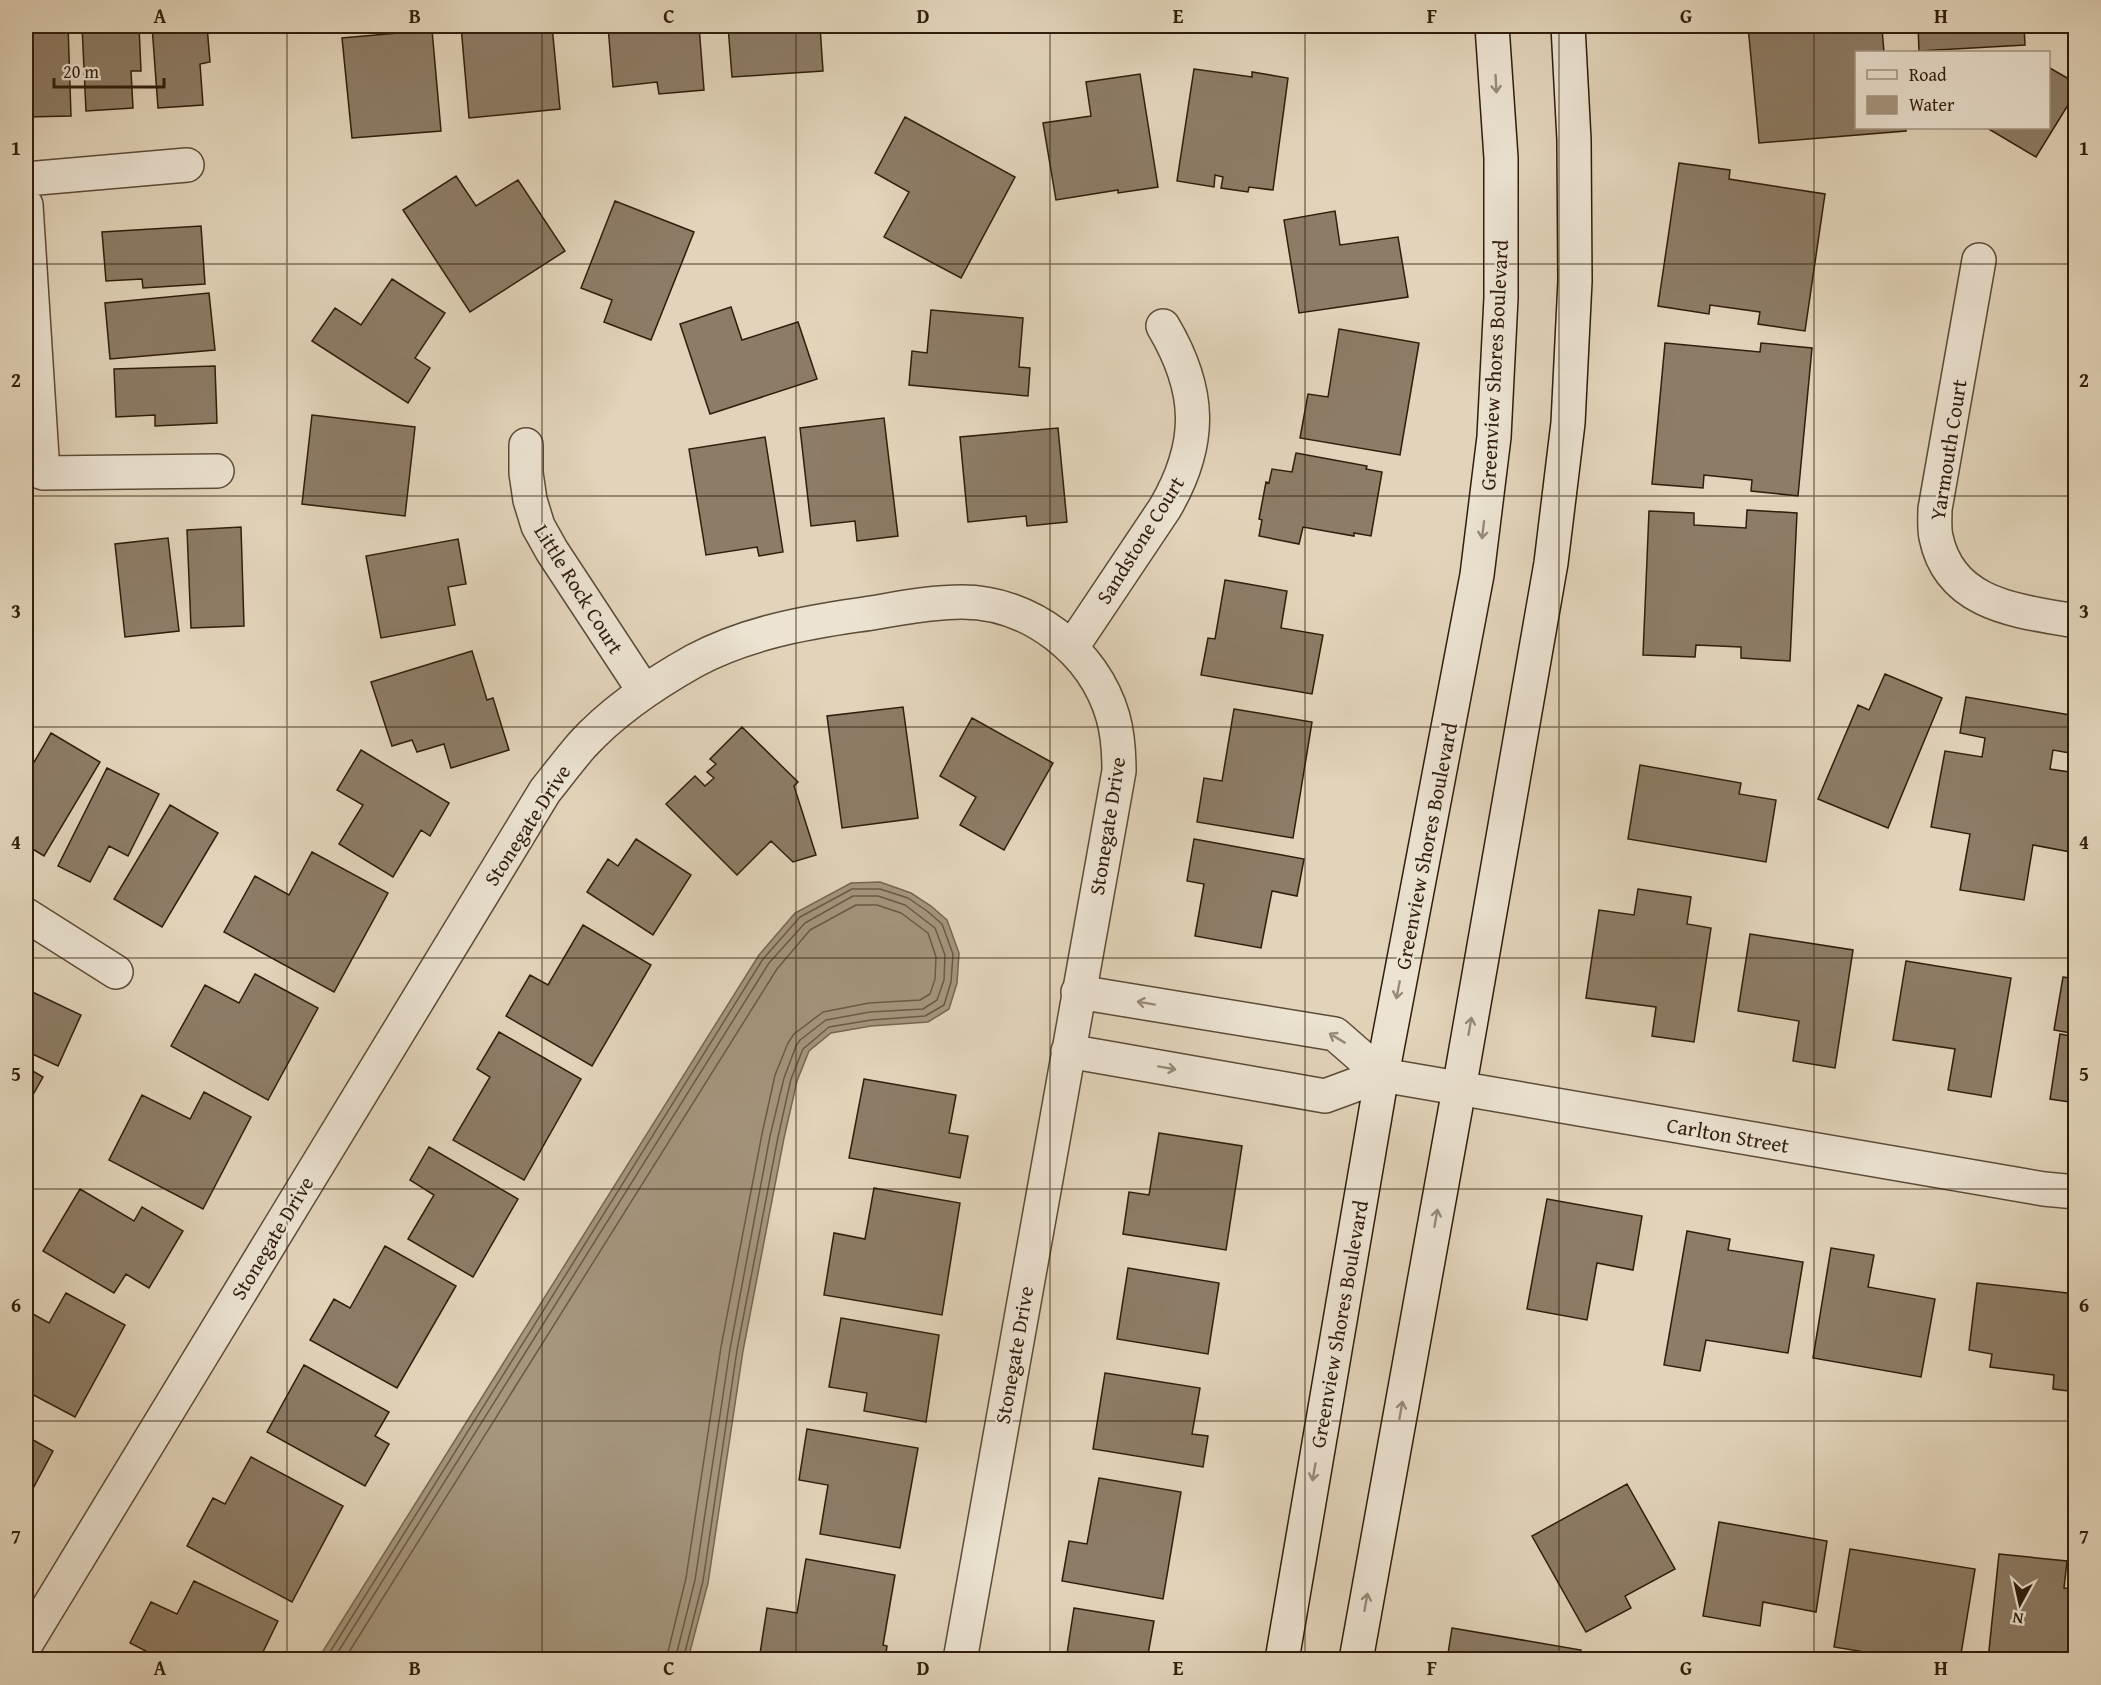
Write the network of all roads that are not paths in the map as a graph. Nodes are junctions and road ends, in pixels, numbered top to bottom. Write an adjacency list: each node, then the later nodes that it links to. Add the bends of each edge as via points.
1 (1492, 26): 18 (street, Greenview Shores Boulevard, one-way to 18, via 1500,158 1501,286 1494,437 1477,574)
2 (1568, 26): 19 (street, one-way to 2, via 1551,563 1568,423 1575,270)
3 (187, 165): 4 (street)
4 (26, 179)
5 (26, 205): 9 (street)
6 (1979, 260): 11 (street, Yarmouth Court, via 1935,509 1936,537 1946,564 1963,586 1986,601)
7 (1163, 326): 12 (street, Sandstone Court, via 1177,350 1189,385 1192,430 1188,458 1165,508)
8 (526, 445): 13 (street, Little Rock Court, via 530,500 538,526)
9 (34, 467): 10 (street)
10 (217, 471)
11 (2076, 621)
12 (1072, 647): 13 (street, Stonegate Drive, via 1017,613 991,605 938,603 808,622 751,637 696,660); 16 (street, Stonegate Drive, via 1103,690 1119,743 1119,771)
13 (644, 691): 21 (street, Stonegate Drive, via 582,745 544,791)
14 (26, 915): 15 (street)
15 (116, 972)
16 (1078, 992): 17 (street, Stonegate Drive); 18 (street, one-way to 16, via 1335,1034)
17 (1068, 1051): 18 (street, one-way to 18, via 1325,1096); 22 (street, Stonegate Drive)
18 (1382, 1075): 19 (street, Carlton Street); 23 (street, Greenview Shores Boulevard, one-way to 23)
19 (1459, 1089): 20 (street, Carlton Street); 24 (street, one-way to 19)
20 (2076, 1192)
21 (26, 1644)
22 (960, 1659)
23 (1282, 1659)
24 (1356, 1659)

